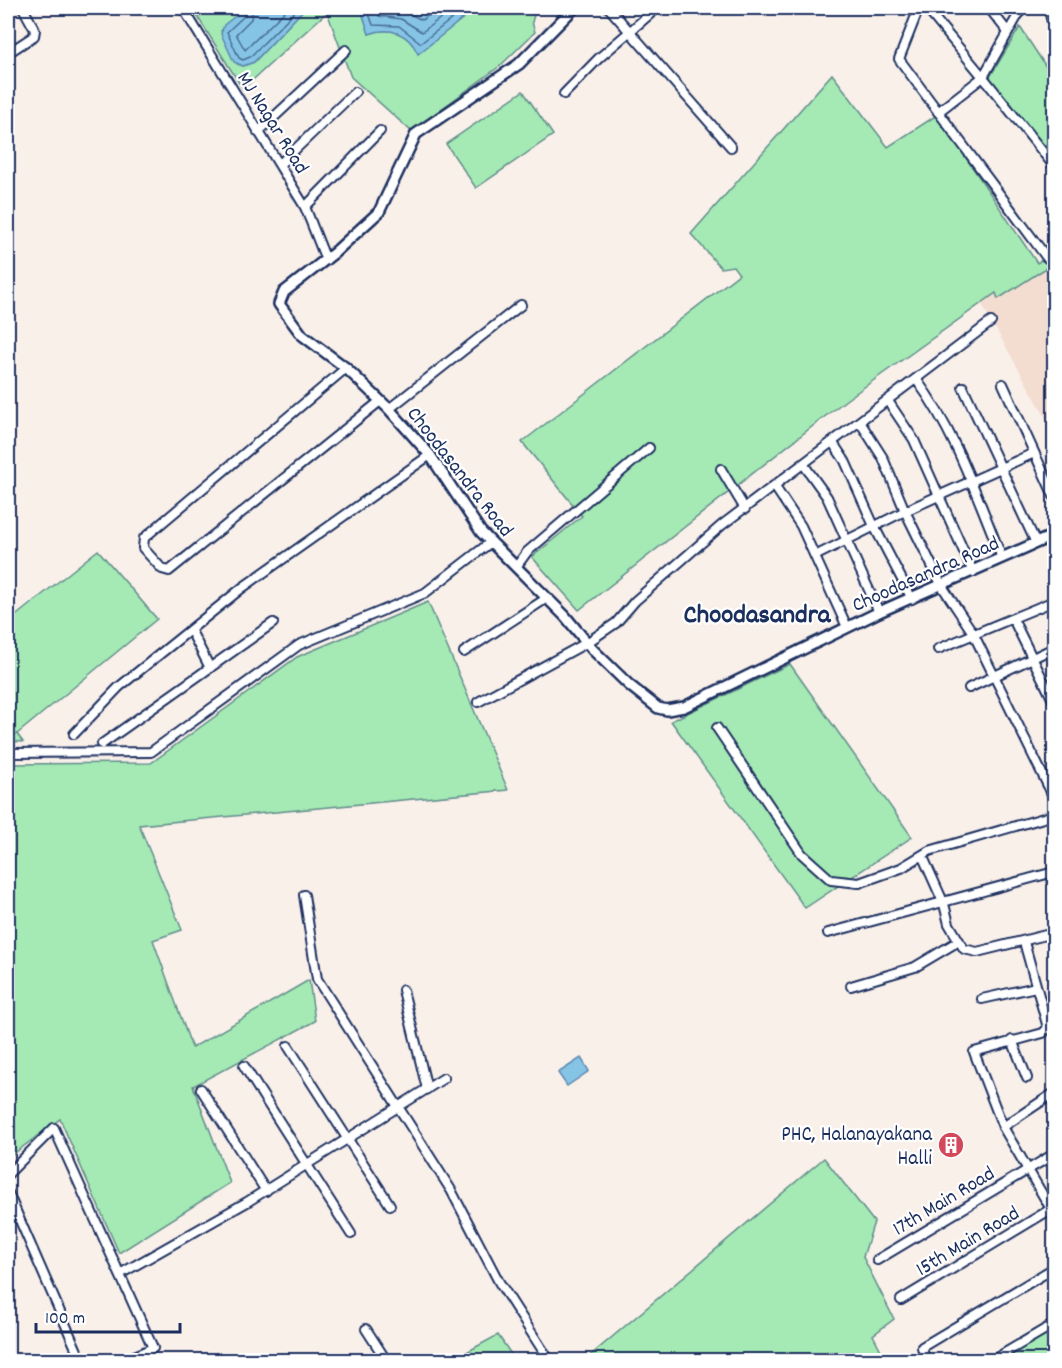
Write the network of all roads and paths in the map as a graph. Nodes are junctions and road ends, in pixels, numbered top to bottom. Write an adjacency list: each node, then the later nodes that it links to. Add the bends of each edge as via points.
1 (23, 8): 15 (street, via 35,32)
2 (183, 8): 21 (street, MJ Nagar Road)
3 (574, 8): 27 (street, Choodasandra Road, via 519,64 416,134 379,212)
4 (609, 8): 12 (street)
5 (657, 8): 12 (street)
6 (920, 8): 19 (street, via 899,59)
7 (926, 8): 16 (street)
8 (989, 8): 13 (street)
9 (1022, 8): 13 (street)
10 (1048, 8): 11 (street)
11 (1054, 28)
12 (630, 31): 18 (street); 22 (street)
13 (1008, 32): 16 (street)
14 (346, 50): 21 (street)
15 (8, 53)
16 (983, 77): 19 (street); 24 (street)
17 (355, 92): 23 (street)
18 (564, 94)
19 (938, 112): 26 (street)
20 (380, 131): 25 (street)
21 (258, 132): 23 (street, MJ Nagar Road)
22 (730, 147)
23 (280, 164): 25 (street, MJ Nagar Road)
24 (1054, 166)
25 (305, 207): 27 (street, MJ Nagar Road)
26 (1047, 258)
27 (326, 260): 30 (street, Choodasandra Road, via 284,292 279,304 302,335)
28 (521, 304): 36 (street)
29 (991, 322): 31 (street)
30 (346, 368): 35 (street, Choodasandra Road); 35 (street, via 144,538 143,548 162,569 169,571)
31 (916, 380): 34 (street); 45 (street, via 940,415)
32 (1003, 384): 40 (street)
33 (963, 387): 43 (street)
34 (888, 401): 37 (street); 47 (street, via 910,432)
35 (379, 402): 36 (street, Choodasandra Road)
36 (389, 409): 41 (street, Choodasandra Road)
37 (860, 422): 38 (street); 50 (street, via 883,458)
38 (833, 443): 42 (street); 51 (street)
39 (649, 448): 58 (street, via 527,552)
40 (1034, 453): 43 (street); 48 (street)
41 (430, 455): 54 (street, Choodasandra Road); 68 (street, via 242,588)
42 (804, 465): 46 (street); 53 (street, via 827,497)
43 (1001, 467): 45 (street); 55 (street)
44 (721, 469): 49 (street)
45 (971, 481): 47 (street); 57 (street)
46 (775, 487): 49 (street); 56 (street)
47 (939, 495): 50 (street); 59 (street)
48 (1054, 496)
49 (745, 509): 70 (street, via 662,576 616,623)
50 (905, 511): 51 (street); 60 (street)
51 (874, 526): 53 (street); 62 (street)
52 (1054, 535): 55 (street, Choodasandra Road)
53 (846, 540): 56 (street); 64 (street)
54 (491, 542): 58 (street, Choodasandra Road); 83 (street, via 425,593 299,645 151,752)
55 (1036, 543): 57 (street, Choodasandra Road)
56 (815, 556): 67 (street)
57 (1002, 558): 59 (street, Choodasandra Road)
58 (516, 567): 61 (street, Choodasandra Road)
59 (973, 572): 60 (street, Choodasandra Road)
60 (942, 586): 62 (street, Choodasandra Road); 69 (street)
61 (547, 598): 70 (street, Choodasandra Road); 73 (street)
62 (912, 599): 64 (street, Choodasandra Road)
63 (1054, 601): 65 (street)
64 (879, 612): 67 (street, Choodasandra Road)
65 (1013, 619): 69 (street); 74 (street)
66 (273, 623): 75 (street)
67 (847, 627): 70 (street, Choodasandra Road, via 684,707 667,710 658,708 629,686)
68 (191, 631): 75 (street); 81 (street, via 119,687)
69 (973, 633): 72 (street); 76 (street)
70 (588, 642): 78 (street)
71 (1054, 648): 74 (street)
72 (938, 649)
73 (464, 652)
74 (1032, 657): 76 (street); 79 (street)
75 (210, 669): 82 (street)
76 (994, 675): 77 (street); 84 (street)
77 (969, 688)
78 (478, 702)
79 (1054, 702)
80 (717, 728): 86 (street, via 802,854 831,880 859,883)
81 (74, 734)
82 (102, 744)
83 (8, 753)
84 (1054, 798)
85 (1054, 814): 86 (street, via 929,851)
86 (923, 857): 89 (street)
87 (1054, 872): 89 (street)
88 (304, 896): 106 (street, via 317,979)
89 (944, 904): 90 (street); 92 (street)
90 (828, 933)
91 (1054, 933): 93 (street)
92 (957, 942): 93 (street, via 964,949 977,952); 94 (street, via 915,967)
93 (1024, 942): 95 (street)
94 (851, 986)
95 (1036, 987): 97 (street); 98 (street, via 1048,1028 1043,1033)
96 (403, 990): 104 (street)
97 (982, 999)
98 (1012, 1040): 102 (street); 107 (street, via 974,1052)
99 (288, 1046): 108 (street)
100 (244, 1066): 110 (street)
101 (444, 1078): 104 (street)
102 (1027, 1078)
103 (201, 1089): 113 (street)
104 (427, 1089): 106 (street)
105 (1054, 1093): 107 (street)
106 (399, 1107): 108 (street); 127 (street, via 451,1190 499,1282)
107 (1003, 1127): 111 (street)
108 (347, 1139): 110 (street); 115 (street)
109 (1054, 1154): 111 (street, 17th Main Road)
110 (307, 1165): 113 (street); 117 (street)
111 (1028, 1170): 116 (street); 118 (street, 17th Main Road)
112 (8, 1174): 120 (street, via 54,1128)
113 (266, 1191): 120 (street)
114 (8, 1193): 124 (street)
115 (390, 1204)
116 (1053, 1211): 121 (street, 15th Main Road)
117 (351, 1234)
118 (877, 1260)
119 (1054, 1268): 128 (street, via 922,1347)
120 (120, 1274): 125 (street, via 153,1348)
121 (901, 1300)
122 (1054, 1324): 129 (street)
123 (366, 1329): 126 (street)
124 (81, 1360)
125 (125, 1360)
126 (386, 1360)
127 (549, 1360)
128 (925, 1360)
129 (993, 1360)

